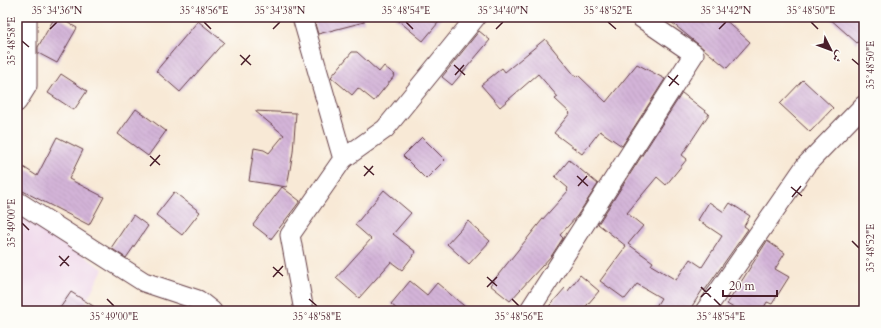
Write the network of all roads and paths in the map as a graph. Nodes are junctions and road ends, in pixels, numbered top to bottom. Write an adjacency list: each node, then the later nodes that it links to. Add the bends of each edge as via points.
1 (27, 17): 5 (street, via 27,86)
2 (302, 17): 7 (street)
3 (476, 17): 7 (street, via 385,129)
4 (640, 17): 11 (street, via 694,54)
5 (17, 102)
6 (864, 105): 12 (street, via 806,164)
7 (343, 159): 10 (street, via 290,235)
8 (17, 201): 9 (street, via 144,282 198,300)
9 (212, 311)
10 (304, 311)
11 (529, 311)
12 (706, 311)

